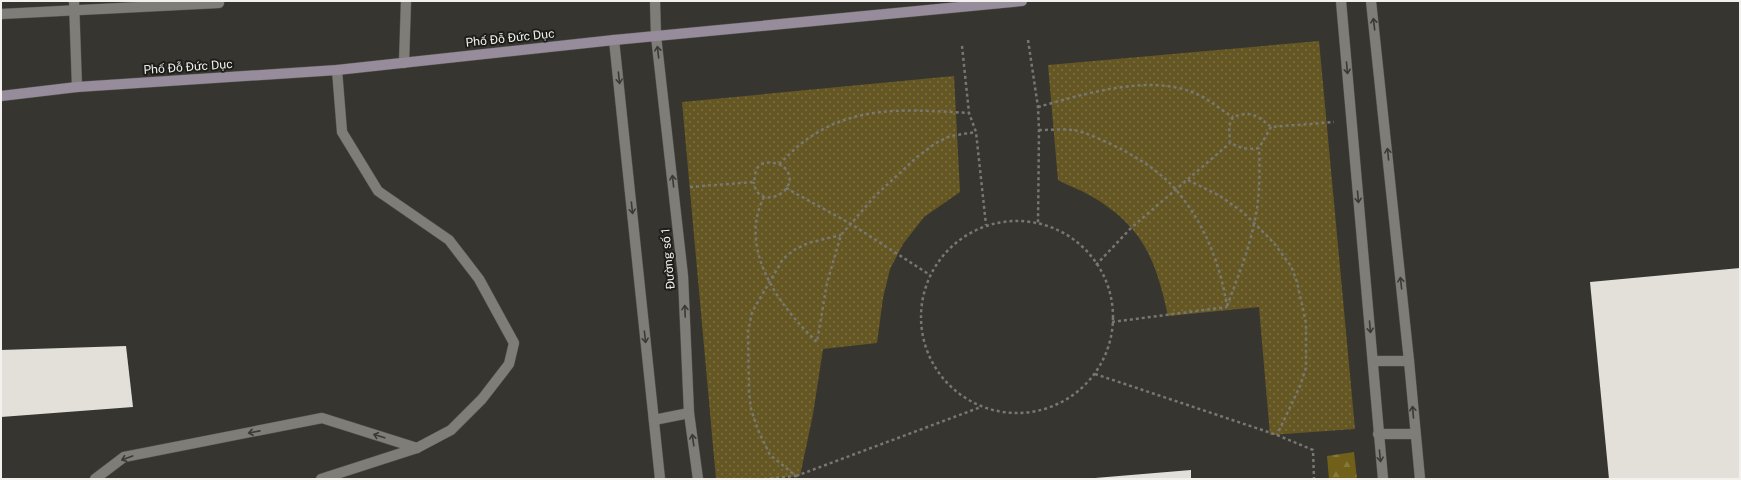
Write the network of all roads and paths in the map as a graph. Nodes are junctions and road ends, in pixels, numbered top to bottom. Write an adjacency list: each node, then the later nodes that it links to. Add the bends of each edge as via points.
1 (406, 1): 13 (street)
2 (655, 1): 9 (street, Đường số 1)
3 (1022, 1): 9 (street, Phố Đỗ Đức Dục)
4 (1341, 1): 43 (street, one-way to 43)
5 (1371, 1): 44 (street, one-way to 5)
6 (219, 3): 7 (street)
7 (74, 6): 8 (street); 15 (street)
8 (1, 14)
9 (656, 36): 10 (street, Phố Đỗ Đức Dục); 47 (street, Đường số 1, one-way to 9, via 683,276)
10 (614, 40): 13 (street, Phố Đỗ Đức Dục); 48 (street, one-way to 48)
11 (1028, 40): 17 (path)
12 (962, 46): 18 (path)
13 (404, 63): 14 (street, Phố Đỗ Đức Dục)
14 (337, 70): 15 (street, Phố Đỗ Đức Dục); 52 (street, via 342,132 378,191 449,240 479,280 514,343 509,364 482,399 450,430)
15 (77, 88): 16 (street, Phố Đỗ Đức Dục)
16 (1, 96)
17 (1038, 107): 19 (path, via 1093,93 1151,85 1183,89 1198,94); 22 (path)
18 (970, 114): 23 (path); 26 (path, via 898,110 857,115 822,129 801,143)
19 (1233, 117): 21 (path, via 1250,113); 24 (path, via 1229,126)
20 (1335, 122): 21 (path)
21 (1271, 127): 25 (path)
22 (1039, 130): 31 (path, via 1074,130 1111,144 1138,158); 33 (path)
23 (976, 132): 34 (path, via 950,136 923,152 875,196); 35 (path)
24 (1230, 143): 25 (path, via 1249,149); 27 (path)
25 (1259, 148): 36 (path, via 1260,179)
26 (779, 164): 28 (path, via 760,165 755,172); 30 (path, via 789,175)
27 (1188, 180): 31 (path); 36 (path, via 1232,204)
28 (754, 182): 29 (path); 32 (path, via 756,191)
29 (689, 187)
30 (786, 188): 32 (path, via 773,198); 34 (path)
31 (1177, 190): 38 (path, via 1131,228); 41 (path, via 1200,224 1218,264)
32 (764, 197): 40 (path, via 758,209 756,237)
33 (1038, 223): 35 (path, via 1012,221); 38 (path, via 1067,235 1091,256)
34 (851, 224): 37 (path); 39 (path)
35 (986, 225): 39 (path, via 963,237 944,253)
36 (1254, 225): 41 (path, via 1246,256); 51 (path, via 1273,242 1291,266 1306,323 1306,368)
37 (841, 235): 40 (path, via 808,242 794,250 783,259); 40 (path, via 827,283 817,342 799,326 783,306)
38 (1096, 265): 42 (path, via 1107,283 1114,314)
39 (930, 274): 46 (path, via 921,305 922,336 934,366 954,390)
40 (769, 282): 53 (path, via 752,312 748,332 751,409 770,455)
41 (1227, 307): 42 (path)
42 (1112, 322): 45 (path, via 1109,346)
43 (1373, 361): 44 (street); 49 (street)
44 (1409, 361): 50 (street, one-way to 44)
45 (1095, 374): 46 (path, via 1073,396 1044,410 1012,413); 51 (path)
46 (981, 407): 53 (path)
47 (689, 413): 48 (street); 57 (street, Đường số 1, one-way to 47)
48 (654, 420): 56 (street)
49 (1378, 434): 50 (street); 60 (street, one-way to 60)
50 (1415, 434): 61 (street)
51 (1277, 435): 59 (path, via 1313,450)
52 (417, 448): 54 (street, one-way to 54, via 322,418 124,457); 55 (street)
53 (796, 476): 58 (path)
54 (95, 479)
55 (321, 479)
56 (660, 479)
57 (698, 479)
58 (764, 479)
59 (1314, 479)
60 (1383, 479)
61 (1420, 479)

